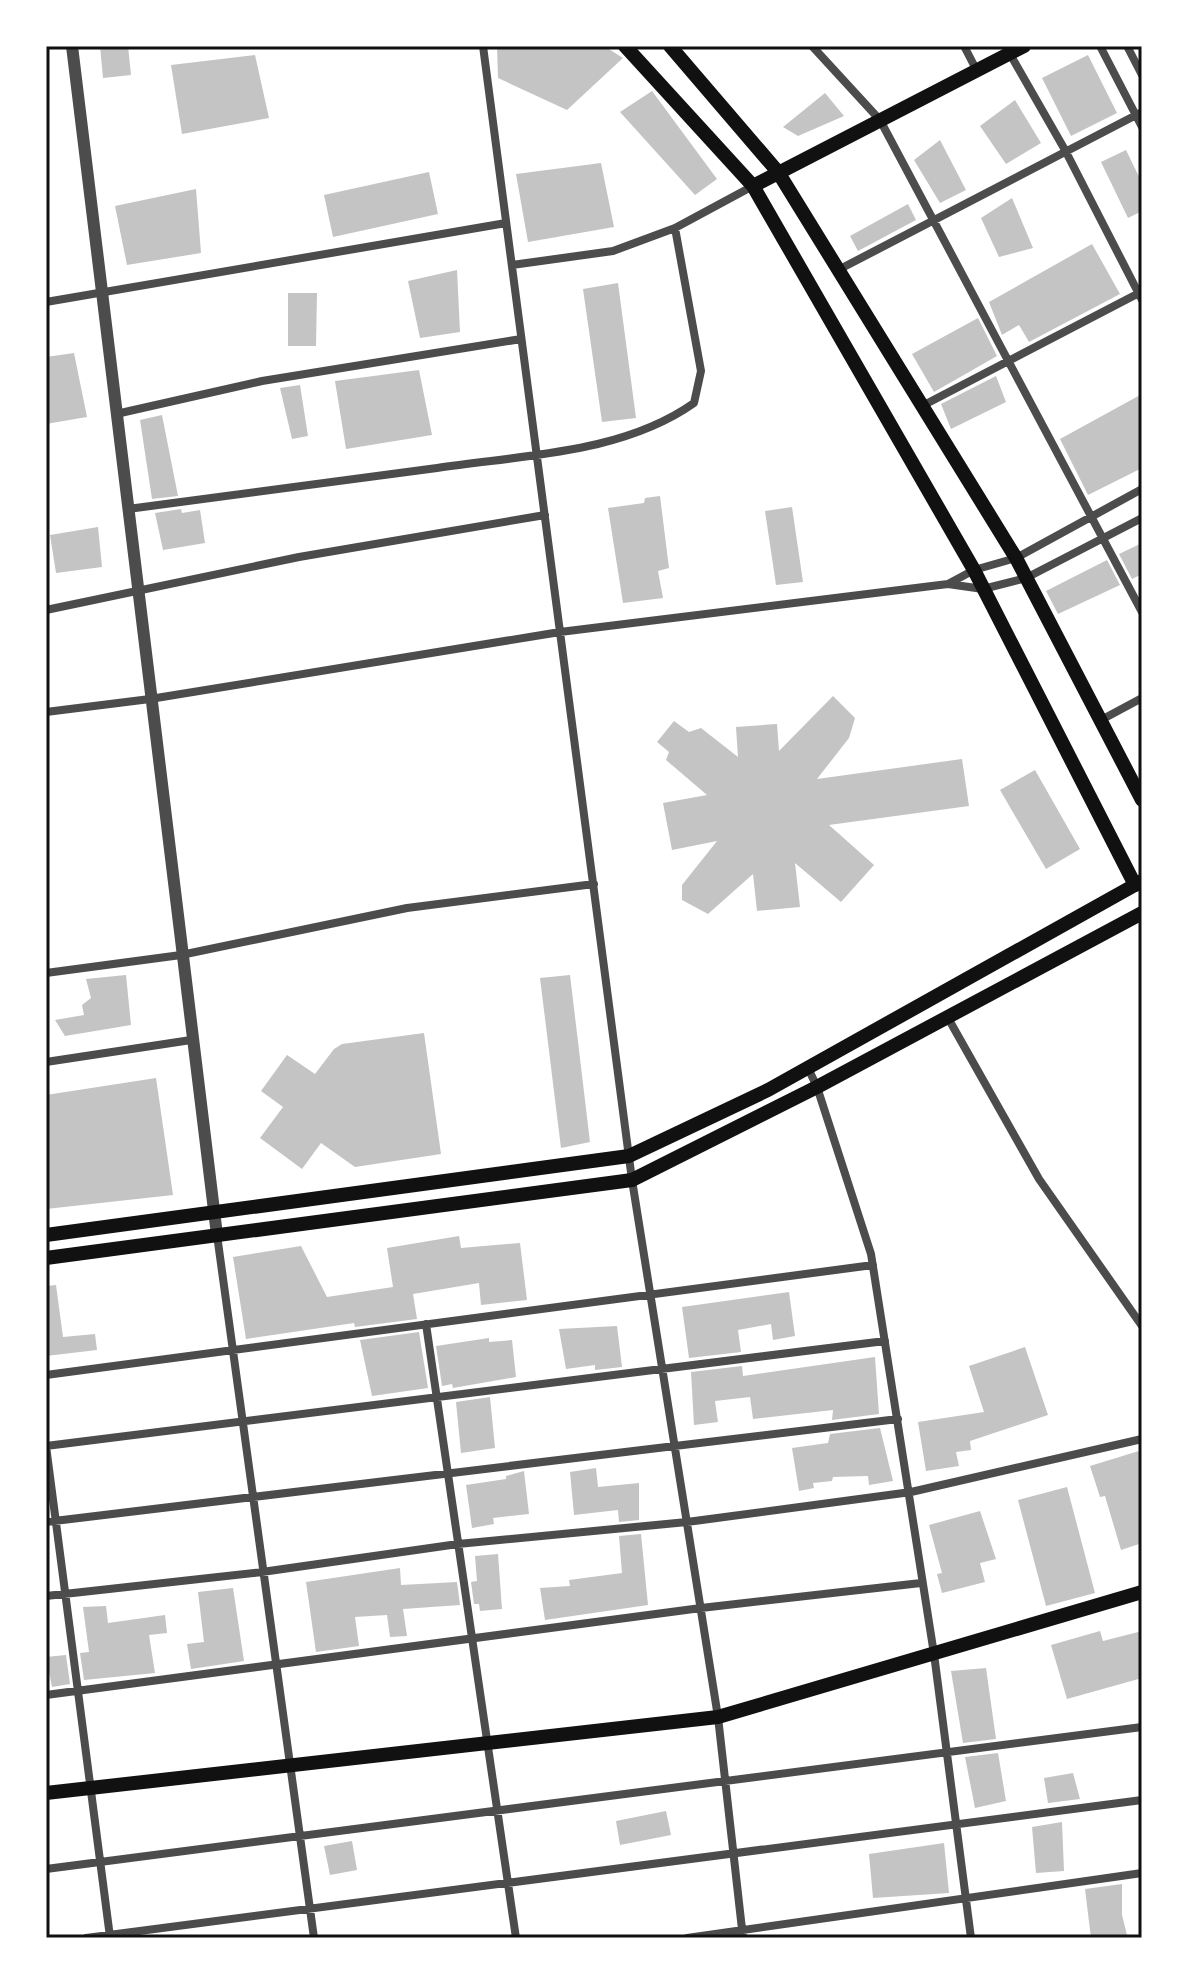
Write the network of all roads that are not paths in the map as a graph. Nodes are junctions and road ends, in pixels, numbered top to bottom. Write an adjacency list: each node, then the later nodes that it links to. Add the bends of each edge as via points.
1 (72, 46): 24 (street)
2 (483, 46): 20 (street)
3 (625, 46): 18 (main road)
4 (670, 46): 17 (main road)
5 (812, 46): 14 (street)
6 (964, 46): 11 (street)
7 (1024, 46): 10 (main road)
8 (1100, 46): 13 (street)
9 (1127, 46): 12 (street)
10 (1010, 54): 11 (main road); 16 (street)
11 (977, 71): 14 (main road)
12 (1142, 75)
13 (1139, 113): 15 (street); 16 (street)
14 (880, 120): 17 (main road); 19 (street)
15 (1142, 127)
16 (1065, 150): 19 (street); 25 (street)
17 (778, 172): 18 (main road); 23 (main road)
18 (753, 186): 21 (street); 39 (main road)
19 (933, 222): 23 (street); 28 (street)
20 (506, 223): 22 (street); 24 (street)
21 (675, 228): 22 (street, via 613,251); 31 (street, via 701,371 694,403 666,423 616,440)
22 (512, 265): 27 (street)
23 (838, 270): 29 (main road)
24 (102, 294): 26 (street); 30 (street)
25 (1141, 295): 28 (street)
26 (46, 302)
27 (521, 339): 30 (street, via 262,381); 31 (street)
28 (1008, 359): 29 (street); 35 (street)
29 (922, 406): 38 (main road)
30 (116, 414): 33 (street)
31 (537, 453): 33 (street); 34 (street)
32 (1142, 489): 35 (street)
33 (128, 509): 43 (street)
34 (545, 515): 43 (street); 46 (street)
35 (1092, 517): 37 (street); 38 (street)
36 (1142, 518): 37 (street)
37 (1103, 538): 40 (street); 45 (street)
38 (1016, 558): 39 (street); 40 (main road)
39 (974, 570): 41 (street); 42 (main road)
40 (1026, 578): 42 (street); 50 (main road)
41 (948, 584): 42 (street); 46 (street)
42 (983, 589): 53 (main road)
43 (137, 591): 44 (street); 48 (street)
44 (46, 610)
45 (1142, 612)
46 (560, 632): 48 (street); 52 (street)
47 (1142, 698): 50 (street)
48 (150, 699): 49 (street); 55 (street)
49 (46, 712)
50 (1101, 720): 51 (main road)
51 (1142, 800)
52 (594, 884): 55 (street, via 407,908); 62 (street)
53 (1140, 888): 60 (main road)
54 (1142, 913): 57 (main road)
55 (181, 955): 56 (street); 58 (street)
56 (46, 973)
57 (948, 1018): 61 (main road); 71 (street, via 1039,1179)
58 (191, 1040): 59 (street); 64 (street)
59 (46, 1062)
60 (808, 1068): 61 (street); 62 (main road)
61 (817, 1087): 63 (main road); 68 (street)
62 (629, 1156): 63 (street); 64 (main road)
63 (632, 1180): 66 (main road); 69 (street)
64 (214, 1214): 65 (main road); 66 (street)
65 (46, 1235)
66 (217, 1235): 67 (main road); 73 (street)
67 (46, 1258)
68 (873, 1265): 69 (street); 72 (street)
69 (651, 1294): 70 (street); 74 (street)
70 (426, 1324): 73 (street); 76 (street)
71 (1142, 1326)
72 (885, 1341): 74 (street); 77 (street)
73 (231, 1350): 75 (street); 78 (street)
74 (663, 1368): 76 (street); 81 (street)
75 (46, 1375)
76 (437, 1397): 78 (street); 82 (street)
77 (898, 1419): 81 (street); 83 (street)
78 (241, 1421): 80 (street); 84 (street)
79 (1142, 1439): 83 (street)
80 (46, 1446): 85 (street)
81 (675, 1446): 82 (street); 86 (street)
82 (448, 1473): 84 (street); 87 (street)
83 (911, 1492): 86 (street); 89 (street)
84 (251, 1497): 85 (street); 88 (street)
85 (51, 1521): 91 (street)
86 (687, 1522): 87 (street); 93 (street)
87 (458, 1544): 88 (street); 94 (street)
88 (262, 1572): 91 (street); 96 (street)
89 (921, 1583): 93 (street); 95 (street)
90 (1142, 1592): 95 (main road)
91 (65, 1593): 92 (street); 97 (street)
92 (46, 1596)
93 (701, 1608): 94 (street); 99 (street)
94 (472, 1638): 96 (street); 101 (street)
95 (934, 1654): 99 (main road); 102 (street)
96 (275, 1664): 97 (street); 103 (street)
97 (78, 1691): 98 (street); 105 (street)
98 (46, 1695)
99 (718, 1717): 101 (main road); 104 (street)
100 (1142, 1727): 102 (street)
101 (487, 1743): 103 (main road); 108 (street)
102 (947, 1754): 104 (street); 109 (street)
103 (289, 1766): 105 (main road); 110 (street)
104 (724, 1781): 108 (street); 111 (street)
105 (91, 1788): 106 (main road); 112 (street)
106 (46, 1793)
107 (1142, 1800): 109 (street)
108 (497, 1811): 110 (street); 115 (street)
109 (955, 1822): 111 (street); 116 (street)
110 (300, 1837): 112 (street); 117 (street)
111 (733, 1853): 115 (street); 118 (street)
112 (100, 1863): 113 (street); 119 (street)
113 (46, 1869)
114 (1142, 1873): 116 (street)
115 (508, 1883): 117 (street); 122 (street)
116 (966, 1897): 118 (street); 124 (street)
117 (310, 1909): 119 (street); 121 (street)
118 (743, 1935): 123 (street)
119 (110, 1937): 120 (street)
120 (86, 1938)
121 (314, 1938)
122 (516, 1938)
123 (687, 1938)
124 (971, 1938)

